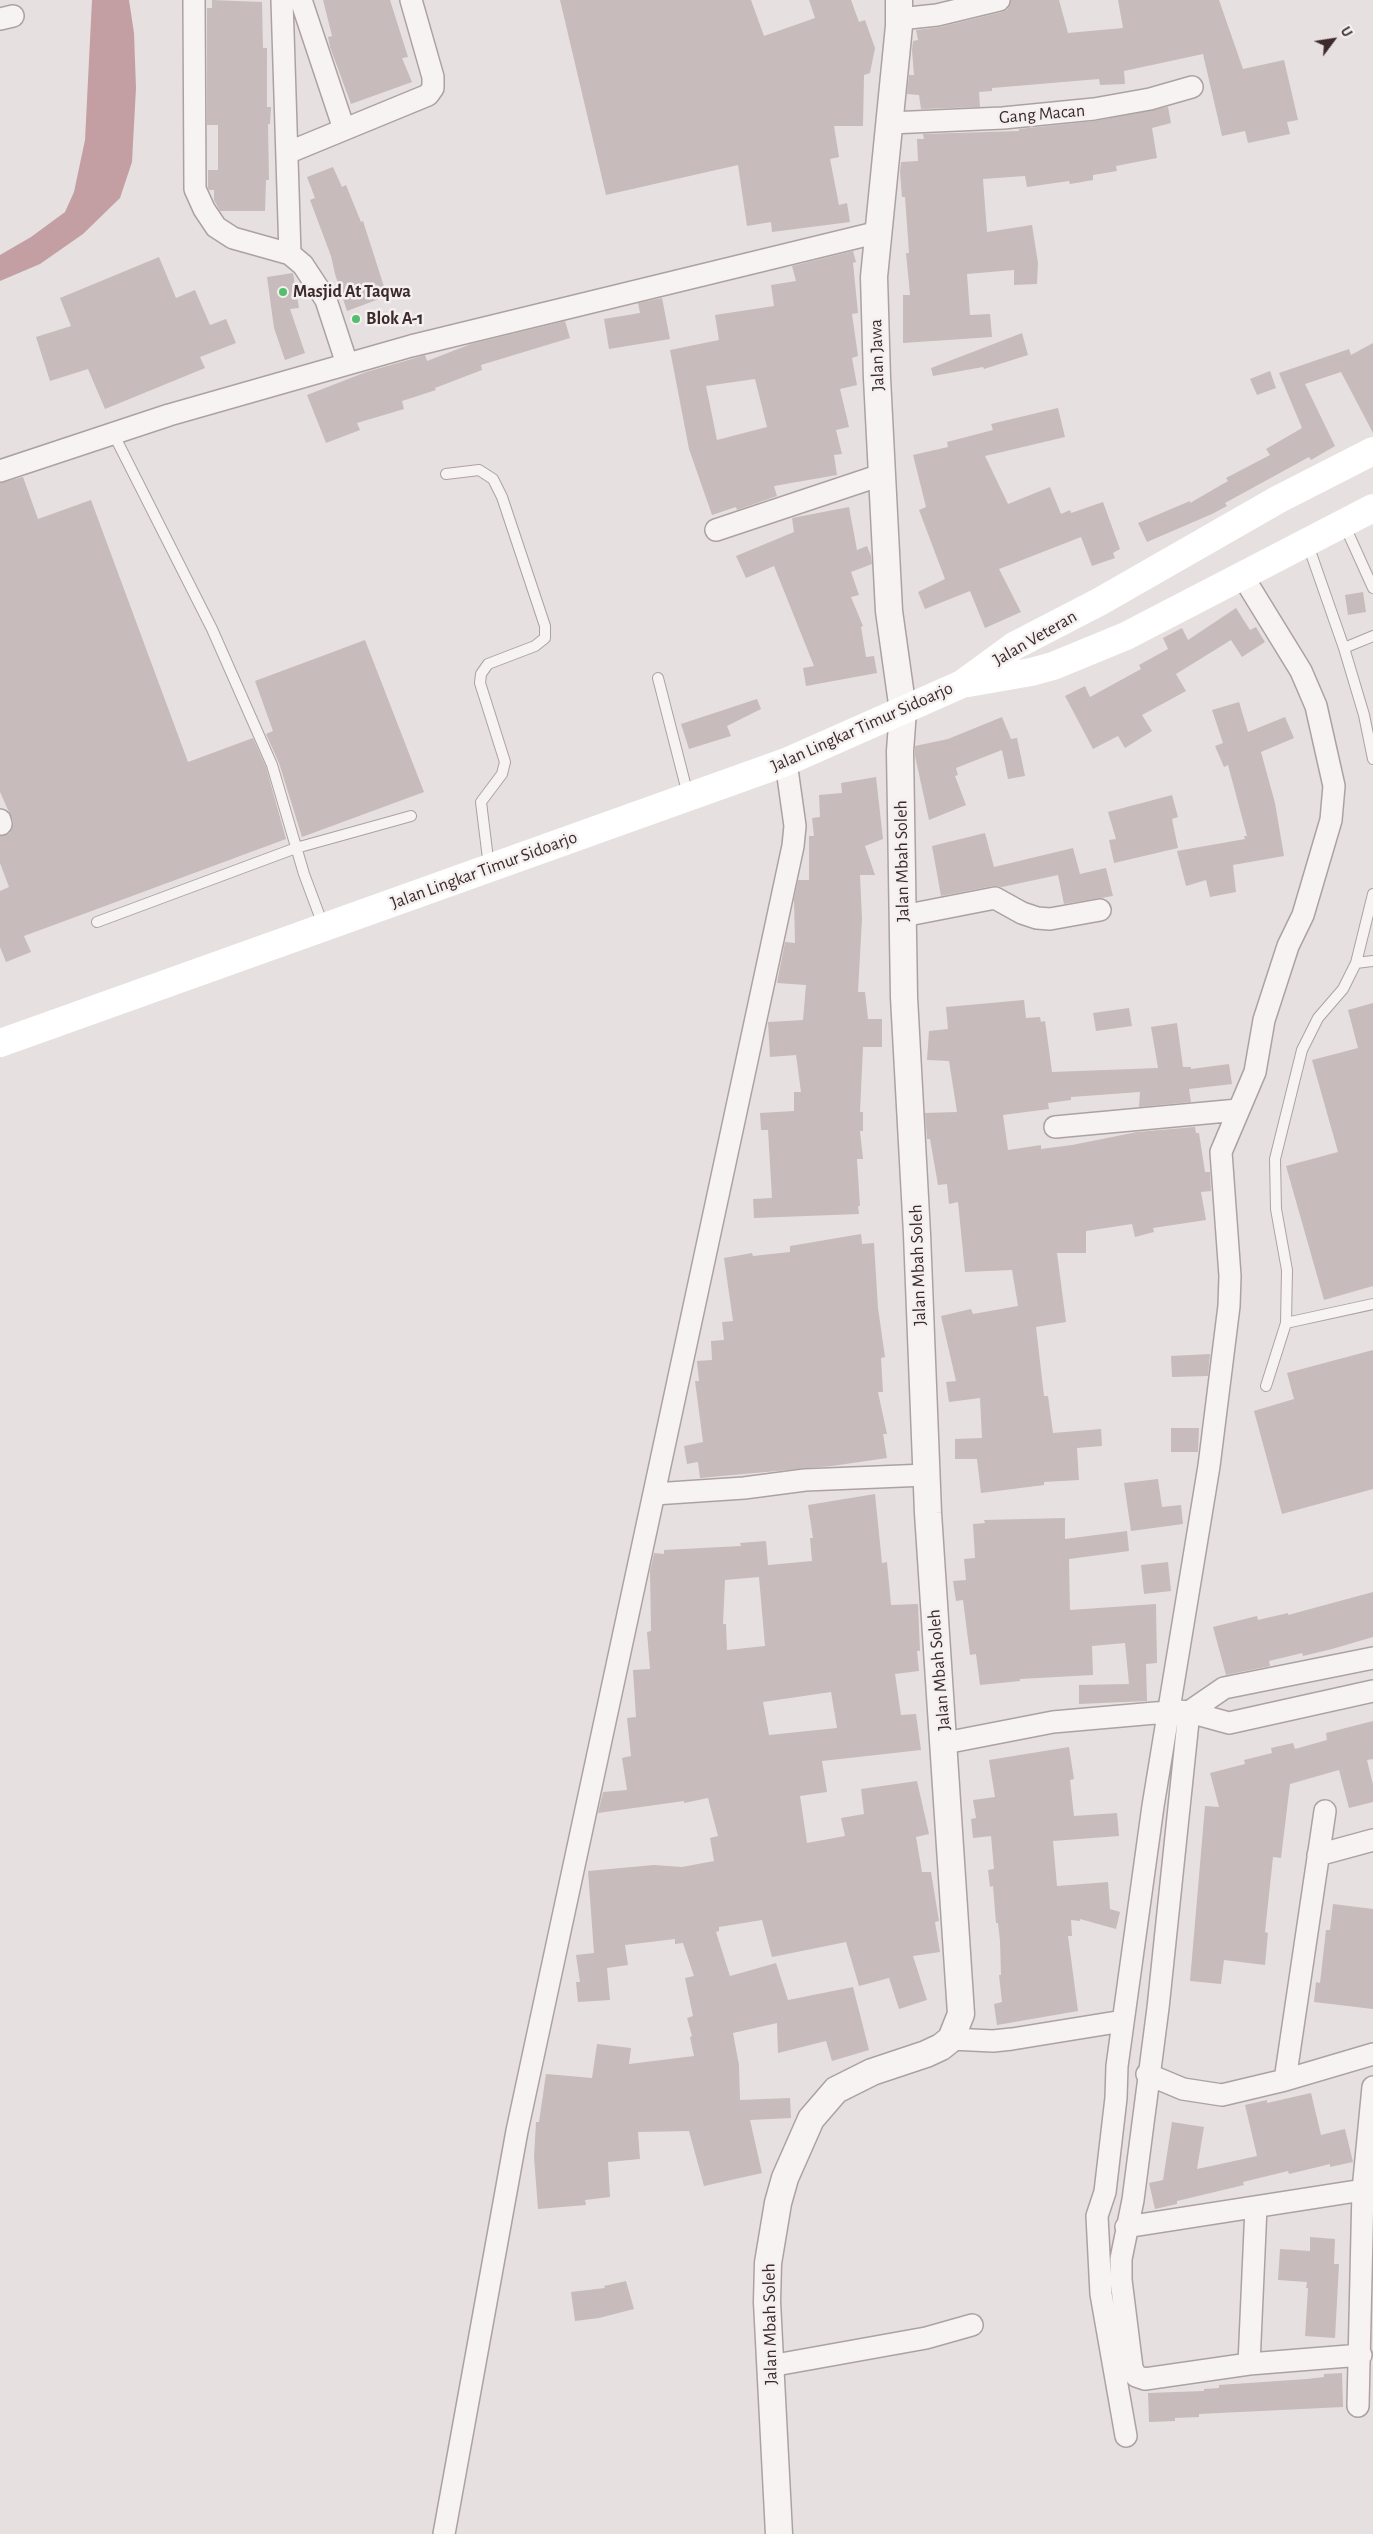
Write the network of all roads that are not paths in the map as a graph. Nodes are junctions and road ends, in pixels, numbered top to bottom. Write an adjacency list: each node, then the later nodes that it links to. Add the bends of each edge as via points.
1 (194, 0): 12 (street, via 195,189 216,227 233,238)
2 (282, 0): 10 (street)
3 (302, 0): 9 (street)
4 (411, 0): 9 (street, via 433,77 433,88 428,95)
5 (999, 0): 6 (street, via 937,15)
6 (899, 9): 8 (street, Jalan Jawa)
7 (1192, 87): 8 (street, Gang Macan, via 1150,99 1094,109 1003,118)
8 (890, 123): 11 (street, Jalan Jawa)
9 (344, 129): 10 (street)
10 (287, 154): 12 (street)
11 (879, 232): 13 (street); 18 (street, Jalan Jawa, via 875,267)
12 (290, 254): 13 (street, via 303,265 326,300)
13 (348, 364): 14 (street)
14 (113, 433): 16 (street); 34 (lane, via 216,638 272,765)
15 (1373, 451): 28 (main road, Jalan Veteran, via 1279,499 1099,602 1014,646)
16 (0, 472)
17 (446, 474): 35 (lane, via 479,470 493,479 545,626 545,638 535,646 488,664 480,674 505,762 502,774 481,802)
18 (881, 475): 21 (street); 29 (street, Jalan Jawa, via 889,612)
19 (1373, 508): 20 (main road, Jalan Veteran)
20 (1344, 523): 22 (main road, Jalan Veteran); 24 (lane)
21 (716, 530)
22 (1307, 541): 23 (main road, Jalan Veteran); 26 (lane)
23 (1242, 575): 28 (main road, Jalan Veteran, via 1126,636 1053,666); 44 (street, via 1309,688 1334,786 1331,820 1303,915 1288,946 1264,1020 1255,1072)
24 (1373, 588)
25 (1373, 636): 26 (lane)
26 (1344, 648): 30 (lane)
27 (658, 678): 32 (lane)
28 (962, 684): 29 (main road, Jalan Lingkar Timur Sidoarjo)
29 (903, 711): 31 (main road, Jalan Lingkar Timur Sidoarjo); 38 (street, Jalan Mbah Soleh, via 900,752)
30 (1373, 759)
31 (786, 762): 32 (main road, Jalan Lingkar Timur Sidoarjo); 50 (street, via 795,826 793,846)
32 (688, 796): 35 (main road, Jalan Lingkar Timur Sidoarjo)
33 (411, 816): 34 (lane)
34 (296, 848): 39 (lane); 40 (lane)
35 (489, 868): 40 (main road, Jalan Lingkar Timur Sidoarjo)
36 (1373, 894): 42 (lane)
37 (1100, 910): 38 (street, via 1050,919 1037,918 995,898)
38 (903, 916): 49 (street, Jalan Mbah Soleh)
39 (97, 922)
40 (324, 927): 43 (main road, Jalan Lingkar Timur Sidoarjo)
41 (1373, 961): 42 (lane)
42 (1356, 963): 47 (lane, via 1343,988 1318,1018 1302,1050 1275,1159 1276,1209 1287,1270)
43 (0, 1043)
44 (1238, 1110): 45 (street); 53 (street, via 1222,1152 1229,1306)
45 (1054, 1127)
46 (1373, 1304): 47 (lane)
47 (1286, 1323): 48 (lane)
48 (1266, 1386)
49 (926, 1475): 50 (street, via 805,1480); 54 (street, Jalan Mbah Soleh)
50 (654, 1494): 73 (street, via 517,2131)
51 (1373, 1658): 53 (street, via 1224,1688)
52 (1373, 1691): 53 (street, via 1229,1723)
53 (1179, 1712): 54 (street, via 1053,1722); 58 (street, via 1153,1806); 61 (street, via 1159,1998)
54 (944, 1743): 59 (street, Jalan Mbah Soleh, via 961,2014)
55 (1325, 1811): 57 (street)
56 (1373, 1840): 57 (street)
57 (1318, 1855): 62 (street)
58 (1123, 2021): 59 (street, via 1012,2039); 72 (street, via 1105,2192 1097,2216 1102,2294)
59 (951, 2040): 70 (street, Jalan Mbah Soleh, via 926,2054 851,2081 836,2090 811,2119 785,2178 768,2263)
60 (1373, 2054): 62 (street)
61 (1148, 2074): 62 (street, via 1183,2089 1222,2095); 66 (street, via 1133,2200)
62 (1284, 2080)
63 (1373, 2087): 64 (street)
64 (1363, 2190): 65 (street); 68 (street)
65 (1256, 2207): 66 (street); 69 (street)
66 (1126, 2227): 69 (street, via 1121,2280 1132,2368 1136,2376 1146,2380)
67 (972, 2325): 70 (street, via 926,2338)
68 (1361, 2355): 69 (street); 71 (street)
69 (1249, 2364)
70 (770, 2366): 74 (street, Jalan Mbah Soleh)
71 (1358, 2406)
72 (1126, 2436)
73 (444, 2534)
74 (779, 2534)

